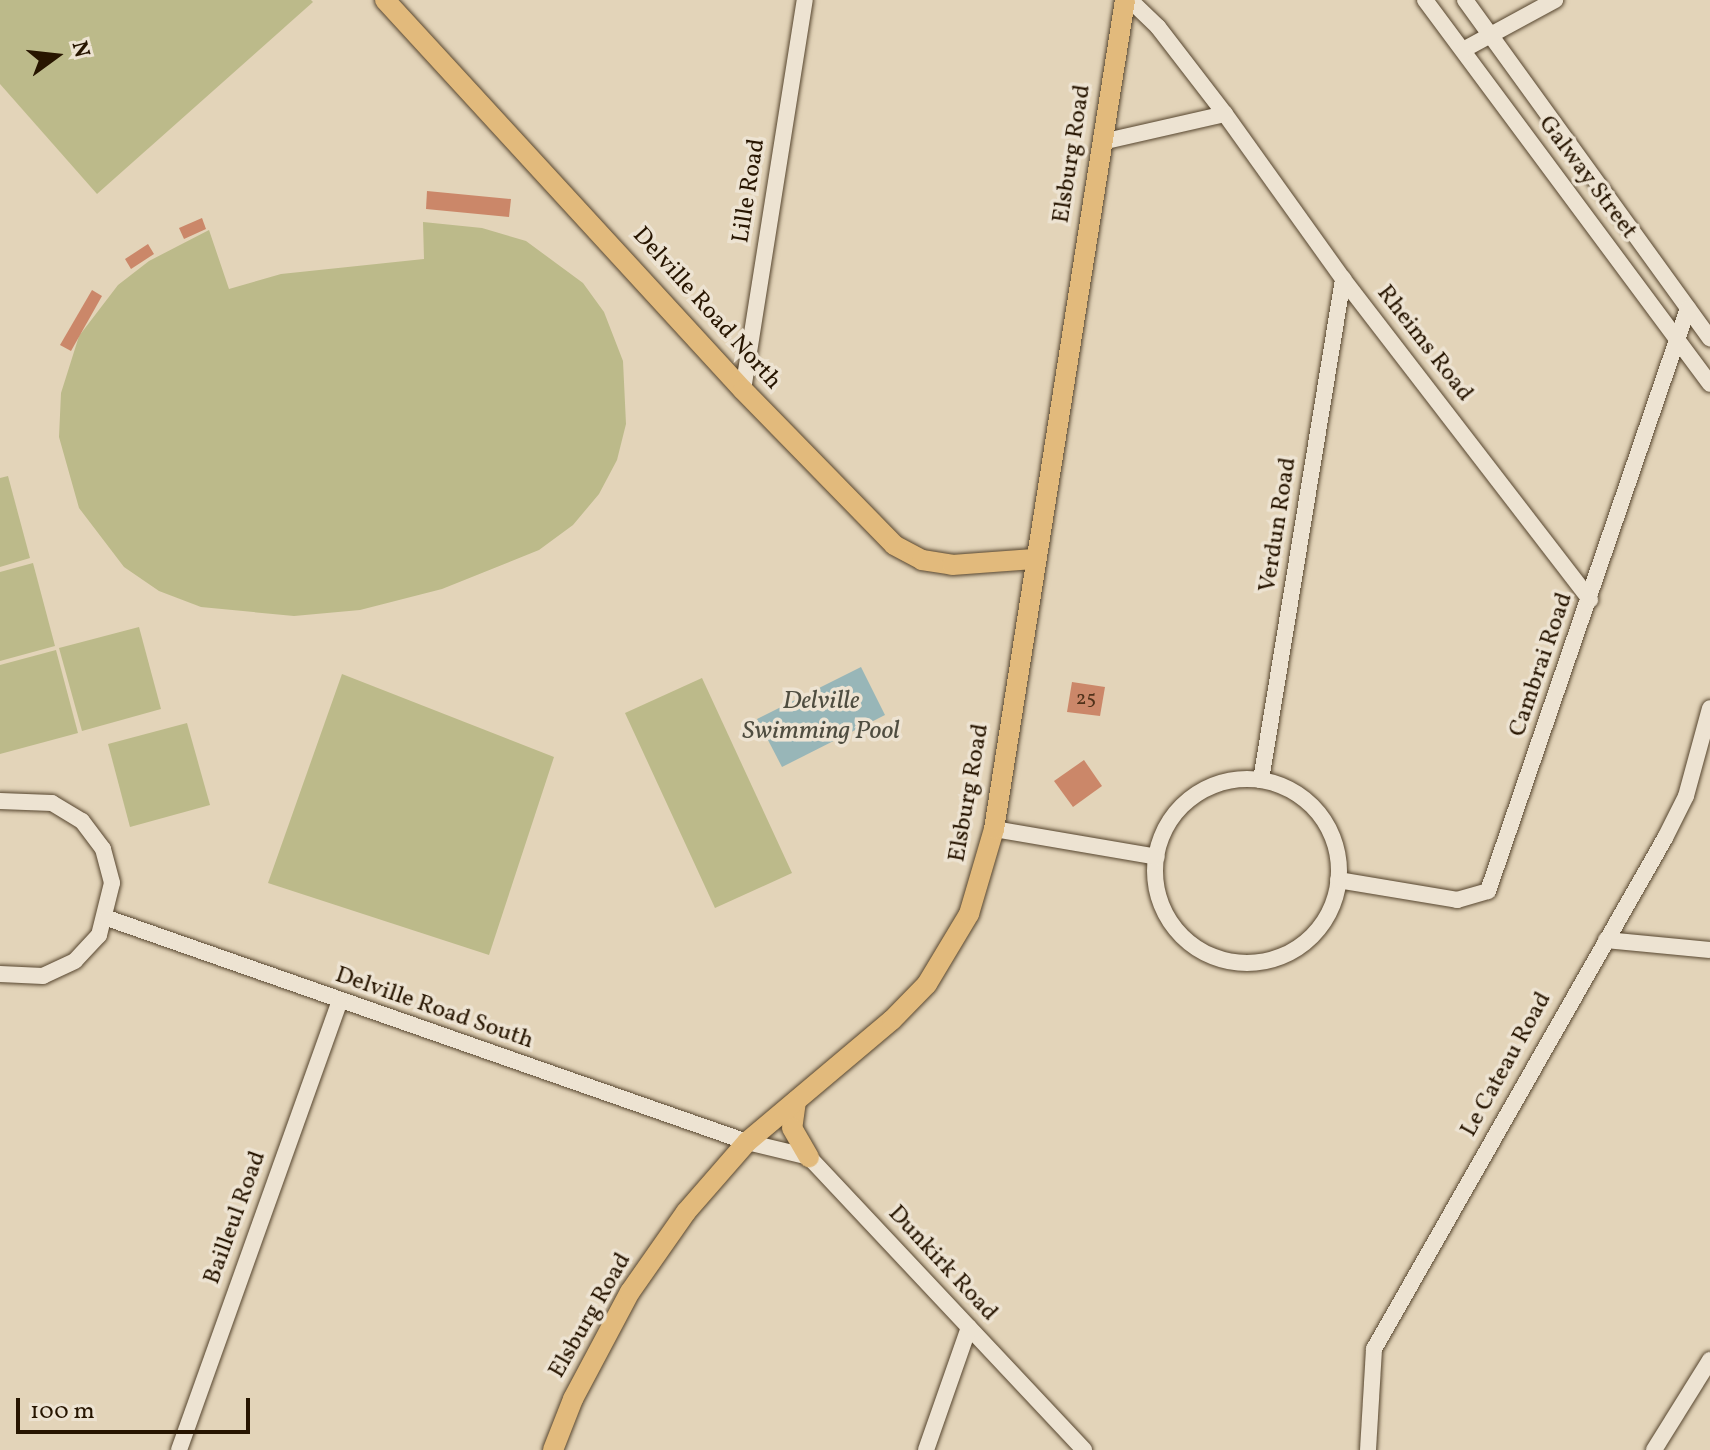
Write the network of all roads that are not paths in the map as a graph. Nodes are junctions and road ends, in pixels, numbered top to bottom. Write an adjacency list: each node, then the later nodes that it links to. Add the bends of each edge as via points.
1 (385, 0): 16 (main road, Delville Road North)
2 (805, 0): 16 (street, Lille Road)
3 (1128, 0): 9 (street, Rheims Road, via 1158,27); 10 (main road, Elsburg Road)
4 (1425, 0): 8 (street, Galway Street)
5 (1465, 0): 7 (street, Galway Street)
6 (1555, 0): 7 (street)
7 (1489, 34): 8 (street); 12 (street, Galway Street)
8 (1463, 50): 13 (street, Galway Street)
9 (1225, 114): 10 (street); 11 (street, Rheims Road)
10 (1102, 142): 17 (main road, Elsburg Road)
11 (1343, 279): 18 (street, Rheims Road); 20 (street, Verdun Road)
12 (1688, 308): 13 (street, Cambrai Road); 14 (street, Galway Street)
13 (1676, 337): 15 (street, Galway Street); 18 (street, Cambrai Road)
14 (1710, 339)
15 (1710, 384)
16 (743, 390): 17 (main road, Delville Road North, via 882,534 908,554 952,565)
17 (1034, 559): 22 (main road, Elsburg Road)
18 (1590, 600): 24 (street, Cambrai Road, via 1488,891 1457,900)
19 (1710, 708): 26 (street, Le Cateau Road, via 1686,796)
20 (1261, 780): 23 (street, via 1227,781 1196,794 1172,817); 24 (street, via 1294,791 1320,814 1335,845)
21 (0, 801): 25 (street, via 52,803 94,834 109,866)
22 (994, 829): 23 (street); 30 (main road, Elsburg Road, via 969,914 944,962 892,1020)
23 (1157, 857): 24 (street, via 1157,888 1173,925 1203,951 1241,963 1281,956 1306,941 1326,918)
24 (1338, 880)
25 (107, 918): 28 (street, via 88,949 60,970 25,978); 29 (street, Delville Road South)
26 (1606, 940): 27 (street); 39 (street, Le Cateau Road, via 1374,1349)
27 (1710, 950)
28 (0, 974)
29 (339, 1002): 31 (street, Delville Road South); 35 (street, Bailleul Road)
30 (796, 1101): 31 (main road, Elsburg Road); 32 (main road, via 792,1128)
31 (747, 1142): 32 (street); 36 (main road, Elsburg Road, via 686,1212 630,1292 573,1399)
32 (809, 1157): 33 (street, Dunkirk Road)
33 (969, 1327): 37 (street); 38 (street, Dunkirk Road)
34 (1710, 1360): 40 (street)
35 (179, 1450)
36 (553, 1450)
37 (926, 1450)
38 (1084, 1450)
39 (1368, 1450)
40 (1654, 1450)

